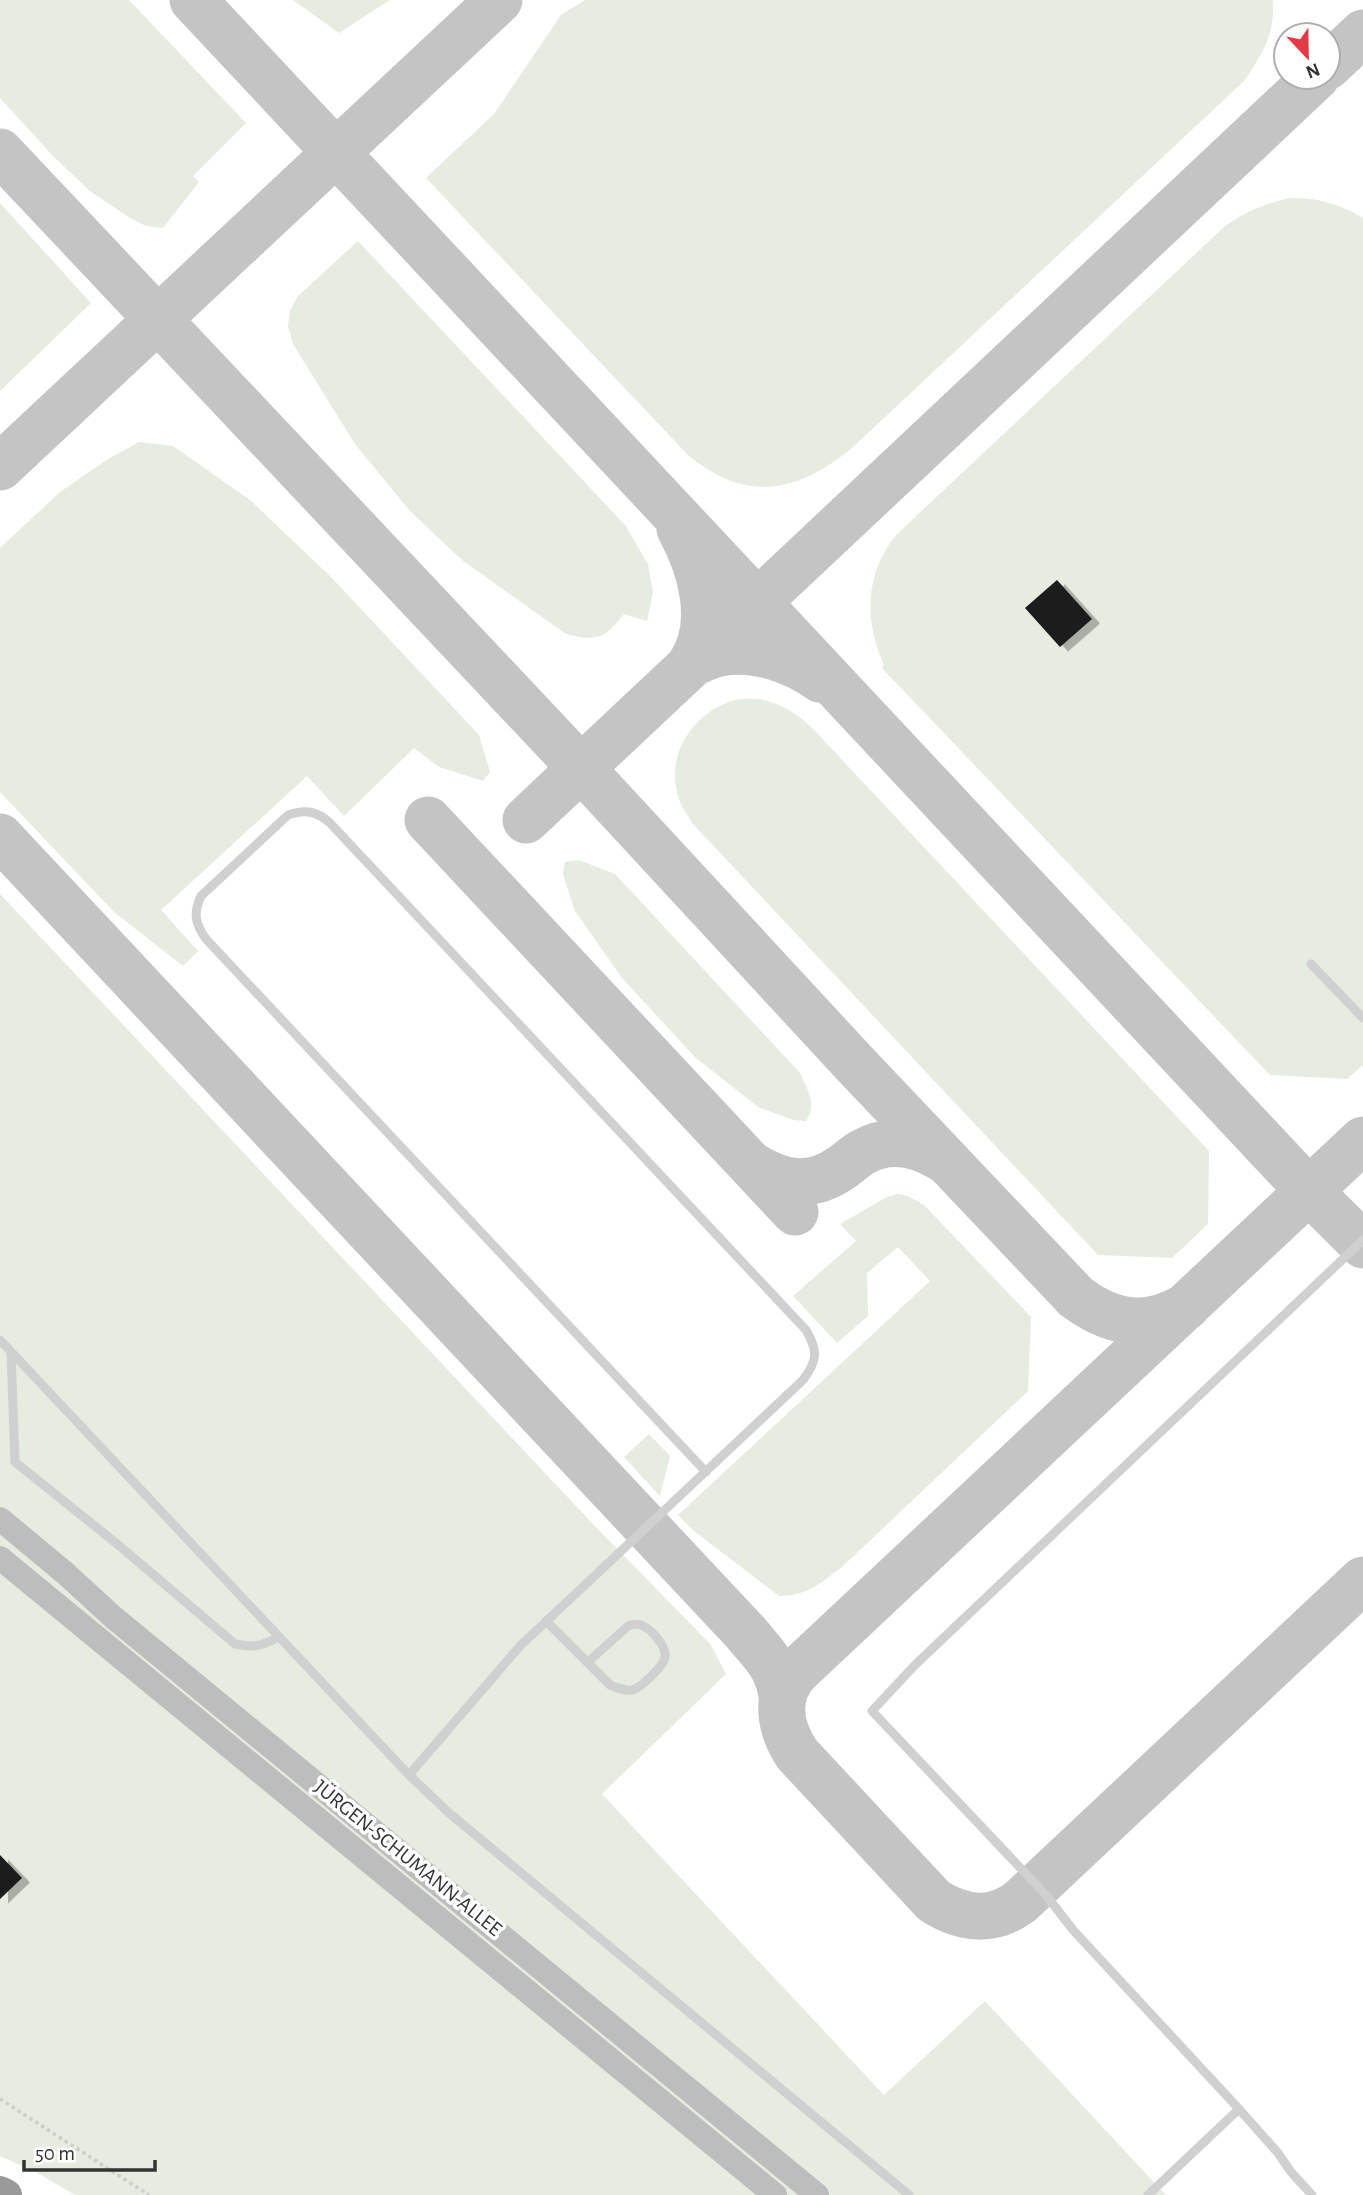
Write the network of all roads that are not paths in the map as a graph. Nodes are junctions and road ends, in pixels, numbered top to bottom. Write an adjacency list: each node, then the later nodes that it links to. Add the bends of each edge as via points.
1 (1311, 964): 2 (lane)
2 (1363, 1018)
3 (1363, 1240): 13 (lane, via 872,1711)
4 (0, 1340): 5 (lane)
5 (11, 1352): 10 (lane); 10 (lane, via 15,1462 234,1644 264,1646)
6 (706, 1472): 6 (lane, via 813,1368 814,1345 806,1330 330,823 310,811 288,815 201,896 195,917 198,929); 9 (lane)
7 (0, 1519): 17 (street, JÜRGEN-SCHUMANN-ALLEE)
8 (0, 1558): 16 (street, JÜRGEN-SCHUMANN-ALLEE)
9 (546, 1621): 11 (lane); 12 (lane, via 509,1657)
10 (278, 1637): 12 (lane)
11 (588, 1662): 11 (lane, via 610,1685 631,1690 642,1685 666,1657 650,1631 635,1623)
12 (409, 1775): 18 (lane, via 491,1849)
13 (1239, 2109): 19 (lane); 20 (lane)
14 (0, 2192): 15 (highway)
15 (6, 2195)
16 (775, 2195)
17 (817, 2195)
18 (909, 2195)
19 (1148, 2195)
20 (1312, 2195)

